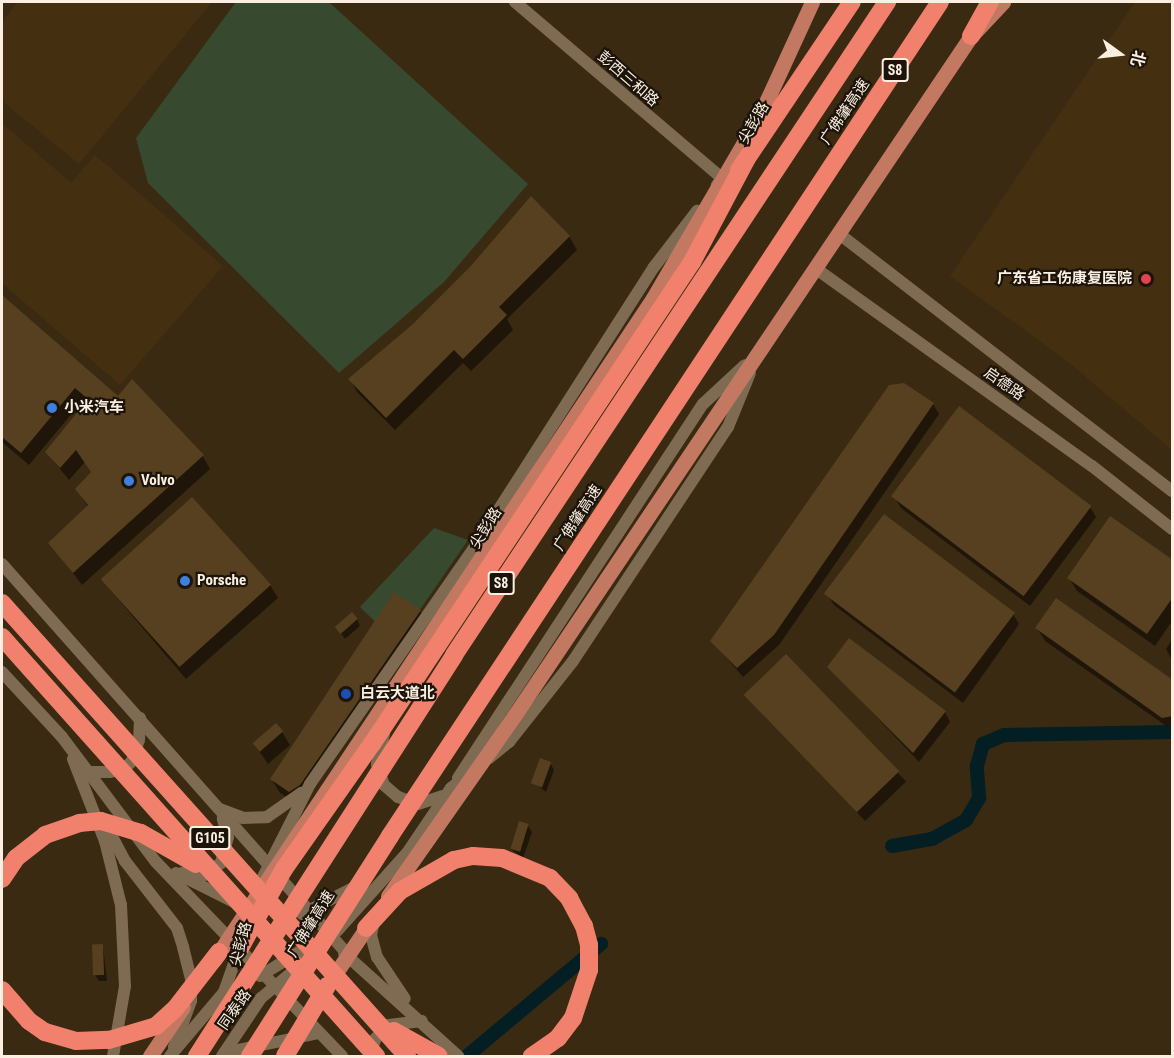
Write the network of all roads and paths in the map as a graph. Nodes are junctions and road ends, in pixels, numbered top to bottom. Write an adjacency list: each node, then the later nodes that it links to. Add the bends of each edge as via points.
1 (515, 2): 10 (street, 彭西三和路)
2 (812, 2): 10 (main road, 尖彭路, via 770,95)
3 (852, 2): 9 (highway)
4 (888, 2): 49 (highway, 广佛肇高速 / S8, via 361,797)
5 (940, 2): 50 (highway, 广佛肇高速 / S8, via 378,854)
6 (990, 2): 8 (highway)
7 (1003, 2): 8 (main road)
8 (971, 36): 11 (main road)
9 (746, 160): 13 (highway); 21 (highway, via 692,262)
10 (722, 178): 13 (main road); 24 (street, 尖彭路, via 654,267 478,542)
11 (838, 233): 12 (main road); 15 (street, 启德路)
12 (815, 268): 14 (main road); 16 (street, 启德路, via 1092,466)
13 (653, 298): 35 (main road)
14 (757, 354): 25 (street, via 703,404); 25 (street, via 728,427 573,661 509,742); 31 (main road, via 521,706)
15 (1173, 491)
16 (1173, 529)
17 (2, 564): 22 (street)
18 (2, 603): 41 (highway, G105)
19 (2, 637): 30 (highway, G105)
20 (2, 672): 23 (street, via 62,737)
21 (390, 717): 25 (street, via 377,764 384,785 398,797 418,804 435,801); 34 (highway, via 284,869)
22 (140, 718): 23 (street, via 140,740 124,769); 26 (street)
23 (86, 775): 28 (street); 46 (street, via 122,905 125,986); 48 (street, via 124,861 163,907 183,947 191,978 191,1001)
24 (310, 784): 26 (street, via 284,808 267,817 243,818); 34 (street, 尖彭路, via 266,869)
25 (452, 788): 27 (street)
26 (216, 807): 28 (street, via 228,837 226,853 217,867 198,876); 32 (street)
27 (407, 853): 28 (street, via 330,903 298,914 268,913 240,905); 32 (street); 42 (street, via 381,904 371,934 376,957)
28 (156, 862): 34 (street)
29 (2, 879): 30 (highway, via 16,858 45,835 79,823 101,821 156,841)
30 (220, 882): 55 (highway, G105)
31 (366, 928): 39 (main road); 57 (highway, via 400,891 454,860 473,856 502,858 550,878 569,898 584,926 590,945 589,970 573,1018 558,1038)
32 (331, 937): 33 (street, 同泰路); 36 (street)
33 (321, 947): 36 (street, via 341,950); 37 (street, via 299,952); 38 (street, 同泰路)
34 (240, 948): 37 (street); 48 (street, 尖彭路, via 224,992)
35 (219, 952): 40 (highway, via 175,1009 156,1026 109,1041 76,1041 45,1032 29,1021); 47 (main road)
36 (350, 957): 42 (street)
37 (264, 974): 38 (street); 48 (street)
38 (275, 985): 43 (street); 45 (street, 同泰路, via 255,1006)
39 (327, 985): 51 (main road); 52 (highway)
40 (2, 990)
41 (372, 1017): 44 (highway); 56 (highway, G105)
42 (422, 1021): 44 (street); 54 (street, via 389,1025 376,1038)
43 (319, 1033): 45 (street); 53 (street)
44 (450, 1054)
45 (223, 1055)
46 (113, 1056)
47 (150, 1056)
48 (170, 1056)
49 (197, 1056)
50 (250, 1056)
51 (277, 1056)
52 (285, 1056)
53 (342, 1056)
54 (369, 1056)
55 (376, 1056)
56 (407, 1056)
57 (532, 1056)

